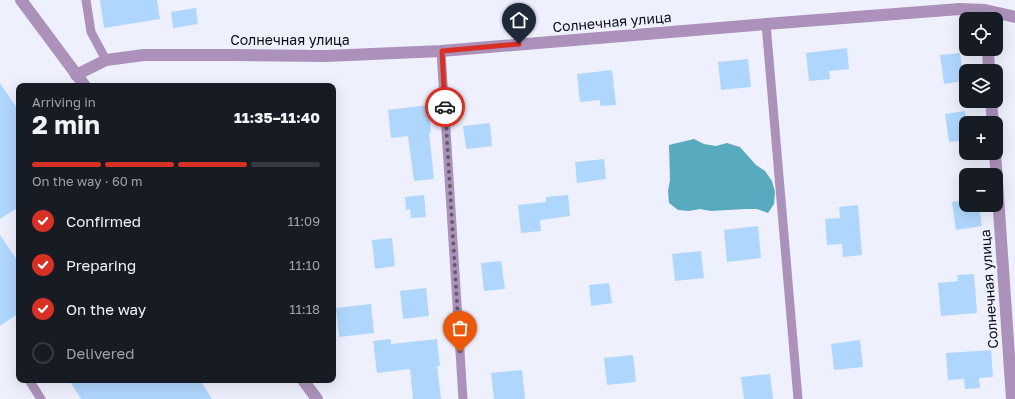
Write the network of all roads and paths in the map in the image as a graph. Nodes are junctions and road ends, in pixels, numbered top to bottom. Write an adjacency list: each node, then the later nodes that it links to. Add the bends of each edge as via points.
1 (21, 0): 9 (street)
2 (86, 0): 8 (lane, via 91,32)
3 (975, 12): 6 (street, Солнечная улица, via 960,9)
4 (1003, 16): 5 (street, Солнечная улица)
5 (1015, 17)
6 (766, 24): 7 (street, Солнечная улица); 17 (lane)
7 (442, 51): 8 (street, Солнечная улица, via 326,56 144,56); 16 (lane)
8 (106, 60): 9 (street, Солнечная улица)
9 (76, 75): 10 (street)
10 (83, 83)
11 (995, 160): 18 (street, Солнечная улица)
12 (31, 383): 14 (lane)
13 (305, 383): 15 (street)
14 (41, 399)
15 (317, 399)
16 (463, 399)
17 (798, 399)
18 (1012, 399)

